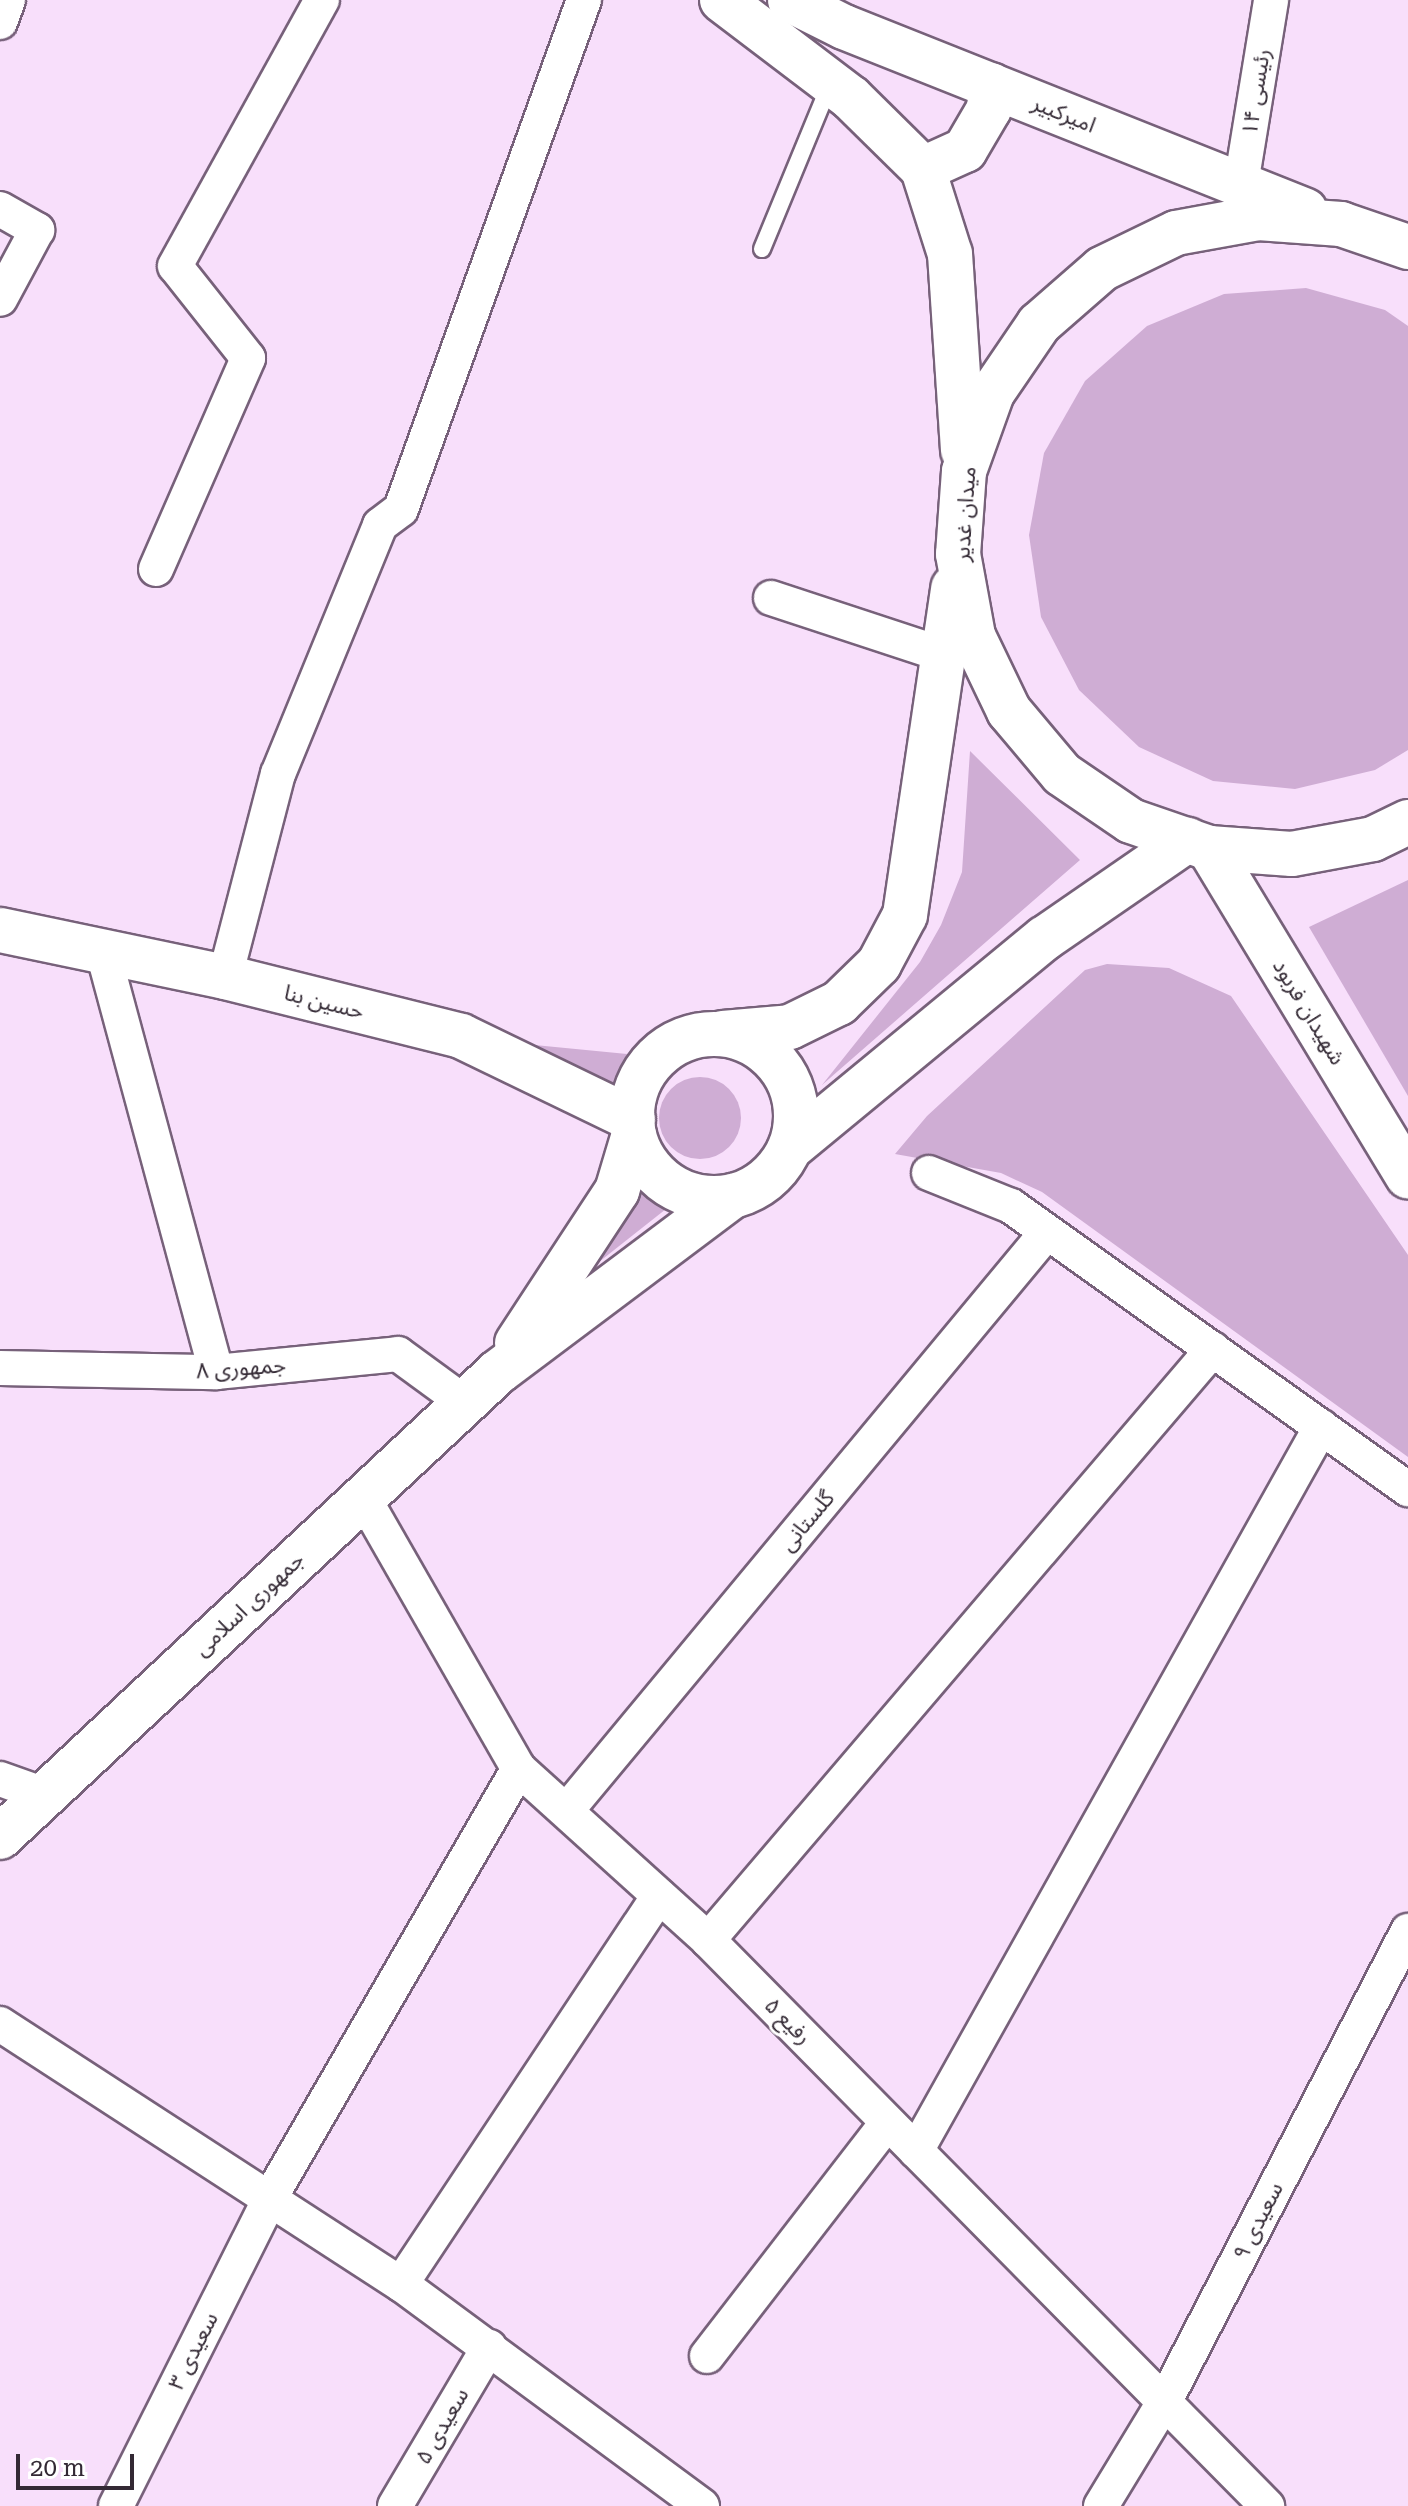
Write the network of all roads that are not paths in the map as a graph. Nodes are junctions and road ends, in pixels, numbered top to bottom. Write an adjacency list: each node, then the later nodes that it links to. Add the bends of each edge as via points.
1 (8, 0): 8 (street)
2 (322, 0): 20 (street, via 175,266 248,358)
3 (584, 0): 27 (street, via 401,509 380,525 278,774)
4 (722, 0): 9 (street)
5 (790, 0): 7 (street, امیرکبیر)
6 (1271, 0): 12 (street, رئیسی ۱۴)
7 (847, 14): 10 (street, امیرکبیر)
8 (0, 20)
9 (830, 83): 11 (street); 16 (lane)
10 (991, 85): 11 (street, via 989,109 965,150); 12 (street, امیرکبیر)
11 (923, 169): 18 (street, via 950,254)
12 (1241, 184): 14 (street, امیرکبیر)
13 (0, 209): 17 (street, via 37,230)
14 (1341, 224): 15 (street, میدان غدیر); 18 (street, میدان غدیر, via 1245,220 1176,233 1102,269 1039,324 992,393)
15 (1408, 247)
16 (762, 249)
17 (0, 299)
18 (964, 471): 19 (street, میدان غدیر)
19 (958, 554): 22 (street); 24 (street, میدان غدیر, via 973,636 1009,711 1062,774 1131,821)
20 (156, 569)
21 (771, 598): 22 (street)
22 (944, 655): 28 (street, via 905,915 879,964 839,1003 790,1027)
23 (1408, 822): 24 (street, میدان غدیر, via 1373,839 1292,854)
24 (1198, 844): 30 (street, via 1045,938); 32 (street, شهيدان فربود)
25 (1, 931): 26 (street, حسین بنا)
26 (103, 952): 27 (street, حسین بنا); 37 (street)
27 (225, 977): 29 (street, حسین بنا, via 461,1036)
28 (723, 1033): 29 (street, via 673,1044 653,1061 639,1083); 30 (street, via 769,1054 785,1074 796,1123)
29 (633, 1126): 33 (street, via 643,1158 670,1184 706,1198); 38 (street, via 617,1191)
30 (790, 1148): 33 (street, via 776,1171)
31 (929, 1173): 34 (street, via 1011,1206)
32 (1408, 1176)
33 (732, 1196): 38 (street)
34 (1047, 1232): 35 (street); 46 (street, گلستانی)
35 (1213, 1349): 40 (street); 50 (street)
36 (0, 1368): 37 (street, جمهوری ۸)
37 (216, 1372): 39 (street, جمهوری ۸, via 398,1354)
38 (498, 1372): 39 (street, جمهوری اسلامی)
39 (465, 1403): 42 (street, جمهوری اسلامی)
40 (1321, 1427): 41 (street); 53 (street)
41 (1408, 1489)
42 (363, 1497): 43 (street, رفیع ۵); 45 (street, جمهوری اسلامی)
43 (519, 1769): 46 (street, رفیع ۵); 54 (street, سعیدی ۳)
44 (0, 1779): 45 (street)
45 (45, 1795): 47 (street, جمهوری اسلامی)
46 (567, 1810): 48 (street, رفیع ۵)
47 (0, 1837)
48 (659, 1896): 50 (street, رفیع ۵); 55 (street)
49 (1408, 1931): 58 (street, سعیدی ۹)
50 (708, 1940): 52 (street, رفیع ۵)
51 (0, 2024): 54 (street)
52 (887, 2123): 53 (street, رفیع ۵); 57 (street)
53 (916, 2151): 58 (street, رفیع ۵)
54 (271, 2196): 55 (street); 60 (street, سعیدی ۳)
55 (401, 2284): 56 (street)
56 (489, 2347): 59 (street); 61 (street, سعیدی ۵)
57 (707, 2356)
58 (1166, 2399): 62 (street, سعیدی ۹); 63 (street, رفیع ۵)
59 (699, 2505)
60 (116, 2506)
61 (395, 2506)
62 (1101, 2506)
63 (1267, 2506)

